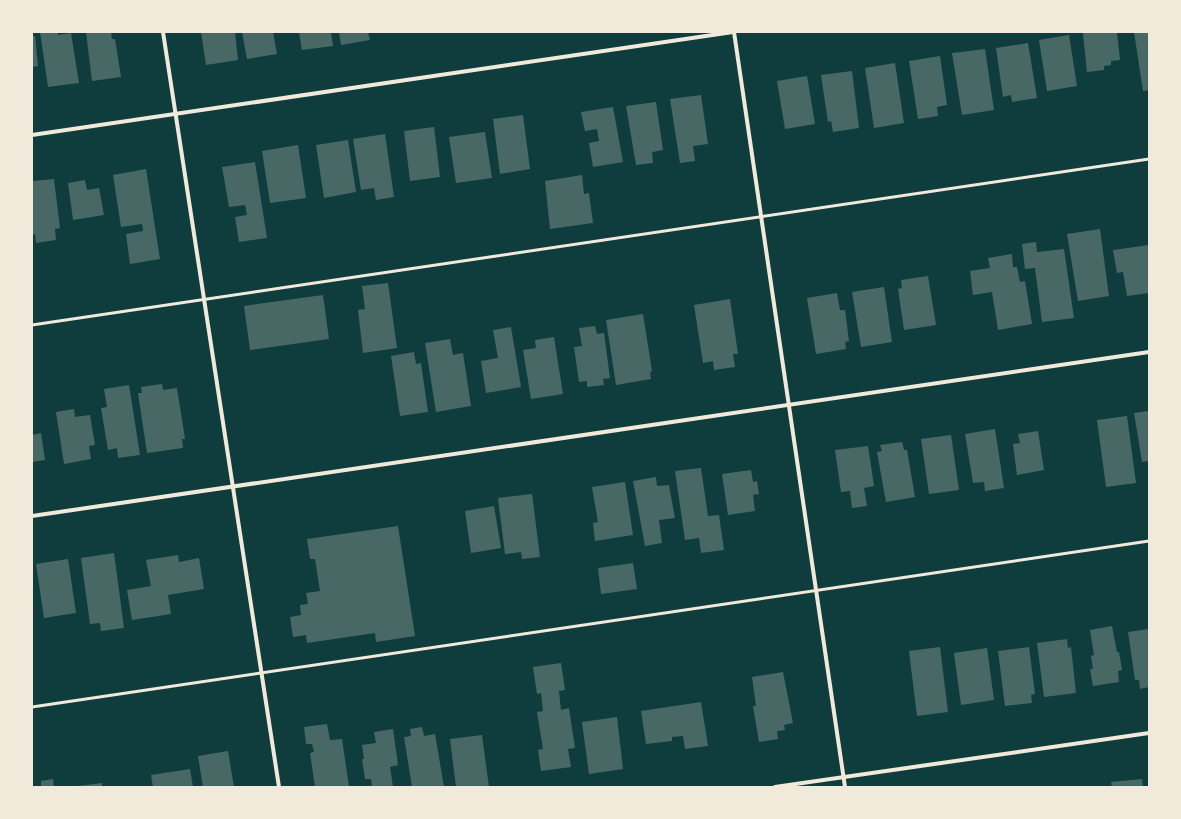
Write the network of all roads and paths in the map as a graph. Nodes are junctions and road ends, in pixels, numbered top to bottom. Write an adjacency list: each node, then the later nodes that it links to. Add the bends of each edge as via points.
1 (162, 32): 3 (street)
2 (733, 32): 3 (street); 6 (street)
3 (176, 113): 4 (street); 7 (street)
4 (32, 135)
5 (1149, 159): 6 (lane)
6 (760, 217): 7 (lane); 10 (street)
7 (205, 299): 8 (lane); 11 (street)
8 (32, 325)
9 (1149, 352): 10 (street)
10 (789, 404): 11 (street); 14 (street)
11 (232, 486): 12 (street); 15 (street)
12 (32, 516)
13 (1149, 541): 14 (lane)
14 (817, 591): 15 (lane); 18 (street)
15 (263, 673): 16 (lane); 19 (street)
16 (32, 707)
17 (1149, 733): 18 (street)
18 (843, 777): 20 (street); 21 (street)
19 (279, 787)
20 (775, 787)
21 (845, 787)

